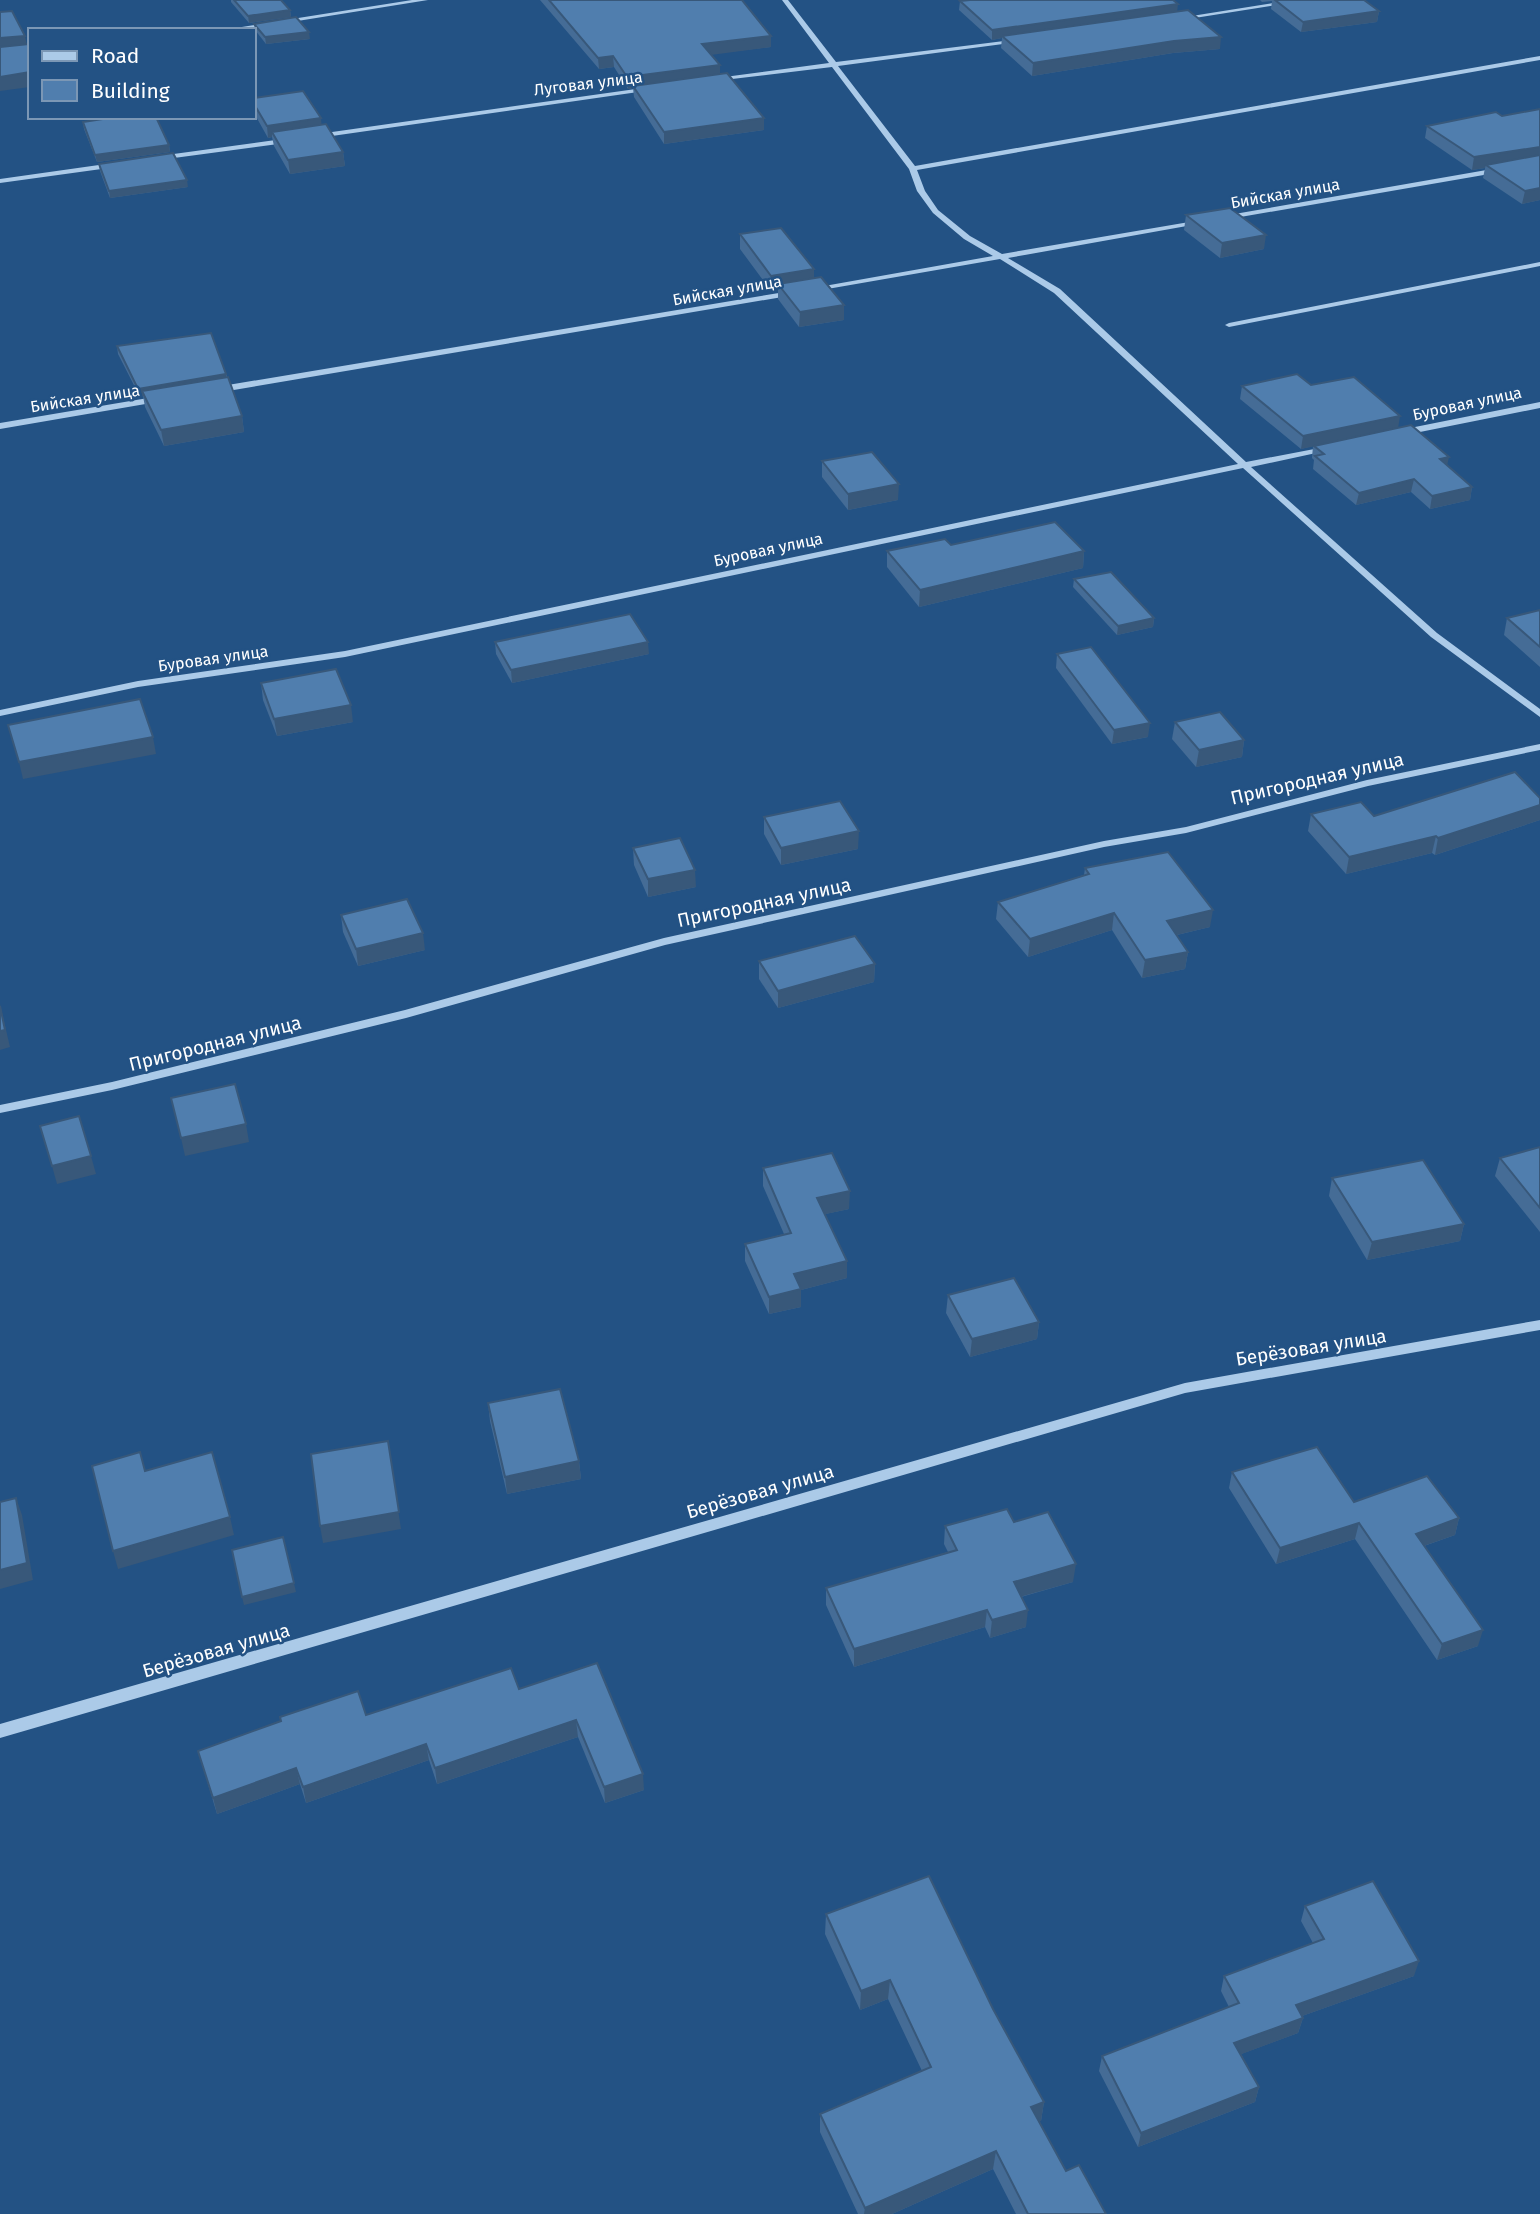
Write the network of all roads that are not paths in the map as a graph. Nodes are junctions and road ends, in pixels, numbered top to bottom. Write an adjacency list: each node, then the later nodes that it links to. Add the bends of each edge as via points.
1 (425, 0): 5 (street)
2 (785, 0): 8 (street)
3 (1306, 0): 4 (street)
4 (1179, 18)
5 (239, 28)
6 (1026, 39): 8 (street)
7 (1540, 58): 14 (street)
8 (833, 66): 9 (street); 14 (street)
9 (710, 81)
10 (655, 88): 11 (street, Луговая улица)
11 (155, 159)
12 (128, 162): 15 (street)
13 (1513, 167): 16 (street, Бийская улица)
14 (913, 169): 18 (street, via 923,194 940,215 963,236)
15 (0, 181)
16 (1215, 219)
17 (1202, 221): 18 (street, Бийская улица)
18 (999, 257): 21 (street, Бийская улица); 27 (street, via 1037,275 1057,291)
19 (1540, 264): 20 (street)
20 (1229, 325)
21 (205, 392)
22 (164, 398): 24 (street, Бийская улица)
23 (1540, 405): 25 (street, Буровая улица)
24 (0, 426)
25 (1392, 435)
26 (1338, 446): 27 (street, Буровая улица)
27 (1244, 465): 28 (street, Буровая улица, via 345,654 138,684); 29 (street, via 1434,635)
28 (0, 713)
29 (1540, 714)
30 (1540, 747): 31 (street, Пригородная улица, via 1367,783 1186,830 1104,844 664,942 406,1014)
31 (0, 1109)
32 (1540, 1325): 33 (street, Берёзовая улица, via 1431,1348 1185,1388)
33 (0, 1731)

